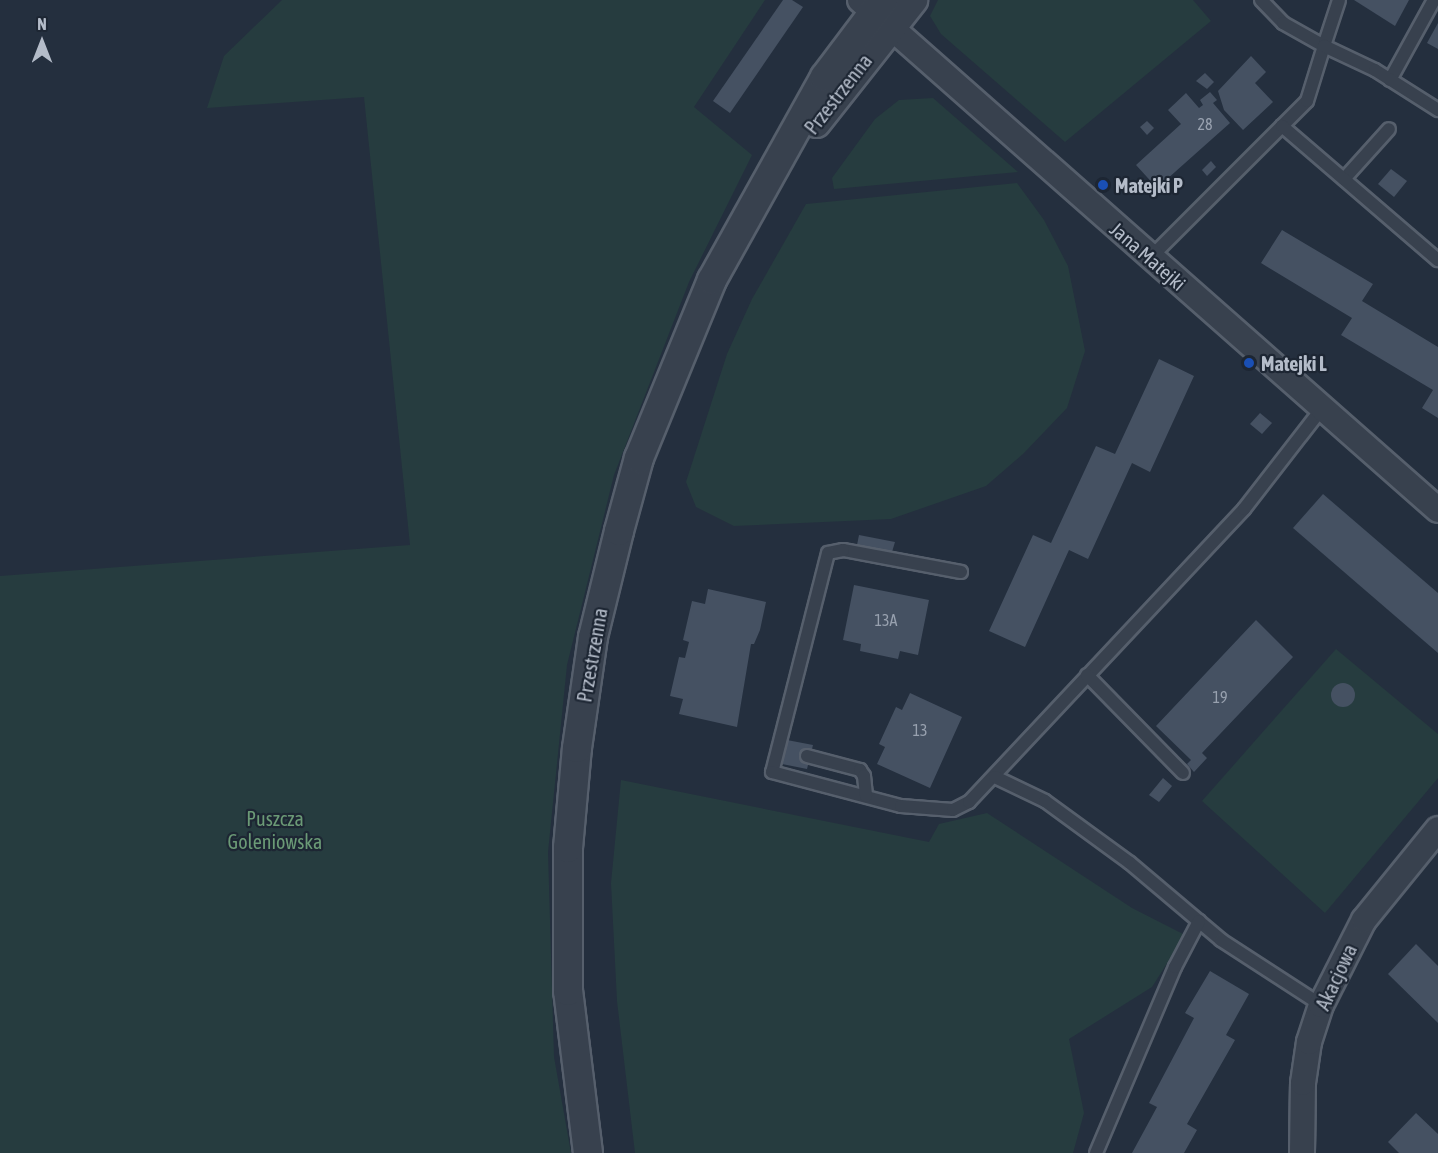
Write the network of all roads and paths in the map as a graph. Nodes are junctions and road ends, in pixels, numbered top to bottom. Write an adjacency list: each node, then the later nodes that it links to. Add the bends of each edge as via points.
1 (913, 0): 5 (street, Przestrzenna)
2 (1261, 0): 6 (lane, via 1283,23)
3 (1339, 0): 6 (lane)
4 (1434, 0): 7 (lane)
5 (876, 10): 12 (street, Jana Matejki); 25 (street, Przestrzenna, via 712,280 639,458 592,637 576,758 567,894 568,991)
6 (1324, 46): 7 (lane); 9 (lane, via 1307,101)
7 (1390, 80): 8 (lane)
8 (1438, 110)
9 (1282, 126): 11 (lane); 12 (lane)
10 (1389, 129): 11 (lane)
11 (1344, 179): 13 (lane)
12 (1150, 258): 14 (street, Jana Matejki)
13 (1438, 260)
14 (1323, 407): 15 (street, Jana Matejki); 17 (lane, via 1244,509)
15 (1438, 510)
16 (961, 572): 21 (lane, via 835,550 823,560 772,772)
17 (1087, 675): 19 (lane); 20 (lane, via 1035,727)
18 (807, 756): 21 (lane, via 860,770)
19 (1183, 773)
20 (995, 777): 21 (lane, via 969,802 953,810 901,806); 23 (lane, via 1046,801 1130,863)
21 (866, 796)
22 (1438, 829): 24 (street, Akacjowa, via 1364,920)
23 (1199, 921): 24 (lane); 26 (lane)
24 (1321, 1005): 27 (street, Akacjowa, via 1309,1042 1303,1083)
25 (588, 1153)
26 (1096, 1153)
27 (1302, 1153)

